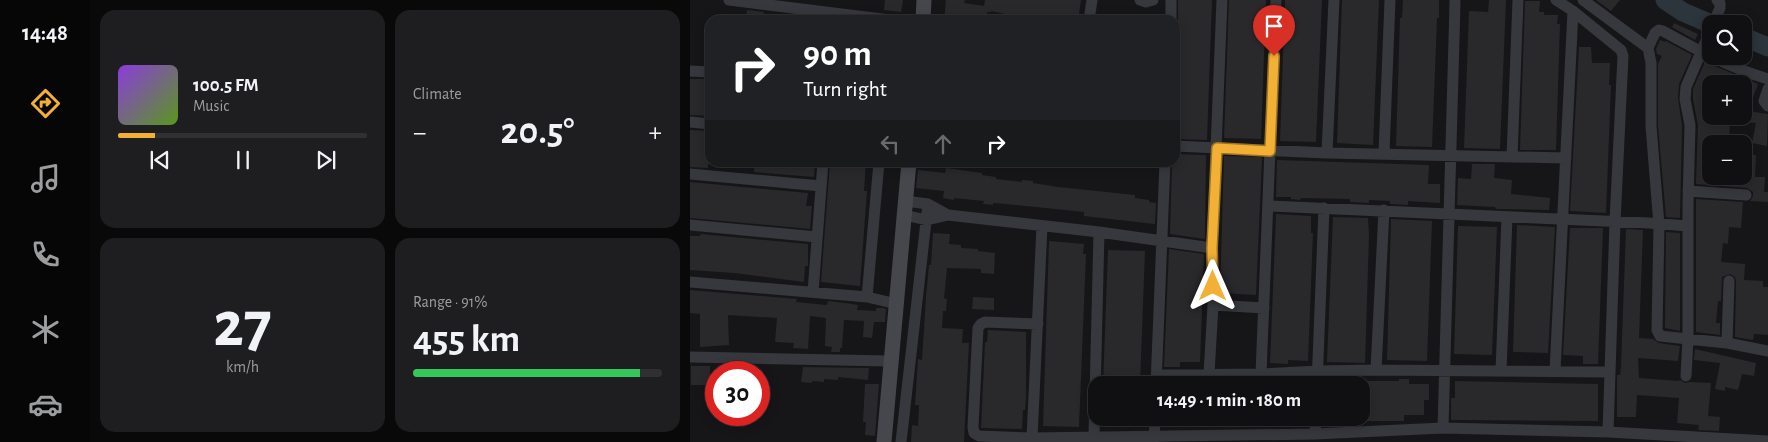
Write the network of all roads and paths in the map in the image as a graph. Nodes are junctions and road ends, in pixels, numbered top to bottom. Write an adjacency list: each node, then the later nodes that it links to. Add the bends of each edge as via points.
1 (729, 0): 16 (street)
2 (924, 0): 17 (street)
3 (1092, 0): 18 (street)
4 (1140, 0): 5 (street)
5 (1153, 0)
6 (1171, 0): 19 (street)
7 (1222, 0): 32 (street)
8 (1276, 0): 33 (street)
9 (1334, 0): 34 (street)
10 (1390, 0): 35 (street)
11 (1455, 0): 36 (street)
12 (1518, 0): 37 (street)
13 (1556, 0): 15 (street)
14 (1583, 0): 20 (street)
15 (1573, 11): 22 (street); 38 (street)
16 (850, 15)
17 (923, 15)
18 (1090, 15)
19 (1171, 15)
20 (1629, 34): 21 (street); 22 (street)
21 (1648, 48): 23 (street, via 1659,30); 59 (street)
22 (1620, 50): 57 (street, via 1623,60)
23 (1701, 52): 26 (street, via 1745,72); 45 (street, via 1685,94 1690,125)
24 (690, 71): 25 (street)
25 (705, 72)
26 (1768, 78)
27 (1768, 89): 28 (street, via 1764,101)
28 (1768, 106)
29 (690, 122): 30 (street)
30 (705, 124)
31 (1180, 146): 32 (street)
32 (1217, 148): 33 (street); 65 (street)
33 (1270, 151): 34 (street); 48 (street)
34 (1327, 153): 35 (street)
35 (1384, 154): 36 (street)
36 (1452, 155): 37 (street); 52 (street)
37 (1512, 157): 38 (street)
38 (1566, 158): 55 (street)
39 (823, 167): 44 (street)
40 (879, 167): 69 (street)
41 (908, 167): 49 (street)
42 (1165, 167): 64 (street)
43 (690, 174): 44 (street)
44 (821, 186): 63 (street)
45 (1688, 191): 46 (street); 61 (street)
46 (1746, 195)
47 (928, 204): 49 (street); 53 (street); 56 (street)
48 (1269, 206): 50 (street); 72 (street)
49 (904, 208): 56 (street); 70 (street)
50 (1324, 208): 51 (street); 79 (street)
51 (1384, 210): 52 (street); 80 (street)
52 (1449, 214): 54 (street); 81 (street)
53 (948, 215): 56 (street); 60 (street)
54 (1507, 217): 55 (street); 82 (street)
55 (1563, 219): 57 (street); 83 (street)
56 (927, 220): 101 (street)
57 (1615, 222): 59 (street); 84 (street)
58 (690, 225): 63 (street)
59 (1659, 225): 61 (street); 74 (street, via 1657,333)
60 (1042, 226): 62 (street); 73 (street)
61 (1688, 226): 74 (street)
62 (1099, 232): 64 (street); 96 (street)
63 (817, 237): 68 (street)
64 (1162, 241): 65 (street); 87 (street)
65 (1212, 248): 71 (street)
66 (1729, 281): 75 (street)
67 (690, 282): 68 (street)
68 (813, 292): 69 (street)
69 (867, 297): 70 (street)
70 (896, 304): 78 (street)
71 (1213, 305): 72 (street); 85 (street)
72 (1264, 308): 86 (street)
73 (1038, 324): 97 (street); 97 (street, via 986,322 981,324 978,333 974,433 983,437)
74 (1688, 340): 75 (street); 90 (street)
75 (1727, 343): 76 (street)
76 (1768, 351)
77 (690, 357): 78 (street)
78 (890, 361): 100 (street)
79 (1318, 370): 80 (street); 86 (street); 89 (street)
80 (1376, 370): 81 (street)
81 (1444, 371): 82 (street); 93 (street)
82 (1501, 371): 83 (street)
83 (1555, 371): 84 (street)
84 (1610, 372): 94 (street)
85 (1209, 374): 86 (street); 88 (street)
86 (1261, 374)
87 (1156, 376)
88 (1191, 376)
89 (1318, 376)
90 (1686, 376)
91 (1155, 426): 98 (street)
92 (1316, 426): 95 (street)
93 (1443, 428): 94 (street); 95 (street)
94 (1608, 432): 99 (street)
95 (1315, 434): 98 (street)
96 (1094, 436): 97 (street); 98 (street)
97 (1032, 438)
98 (1154, 439)
99 (1768, 441)
100 (884, 442)
101 (900, 442)

